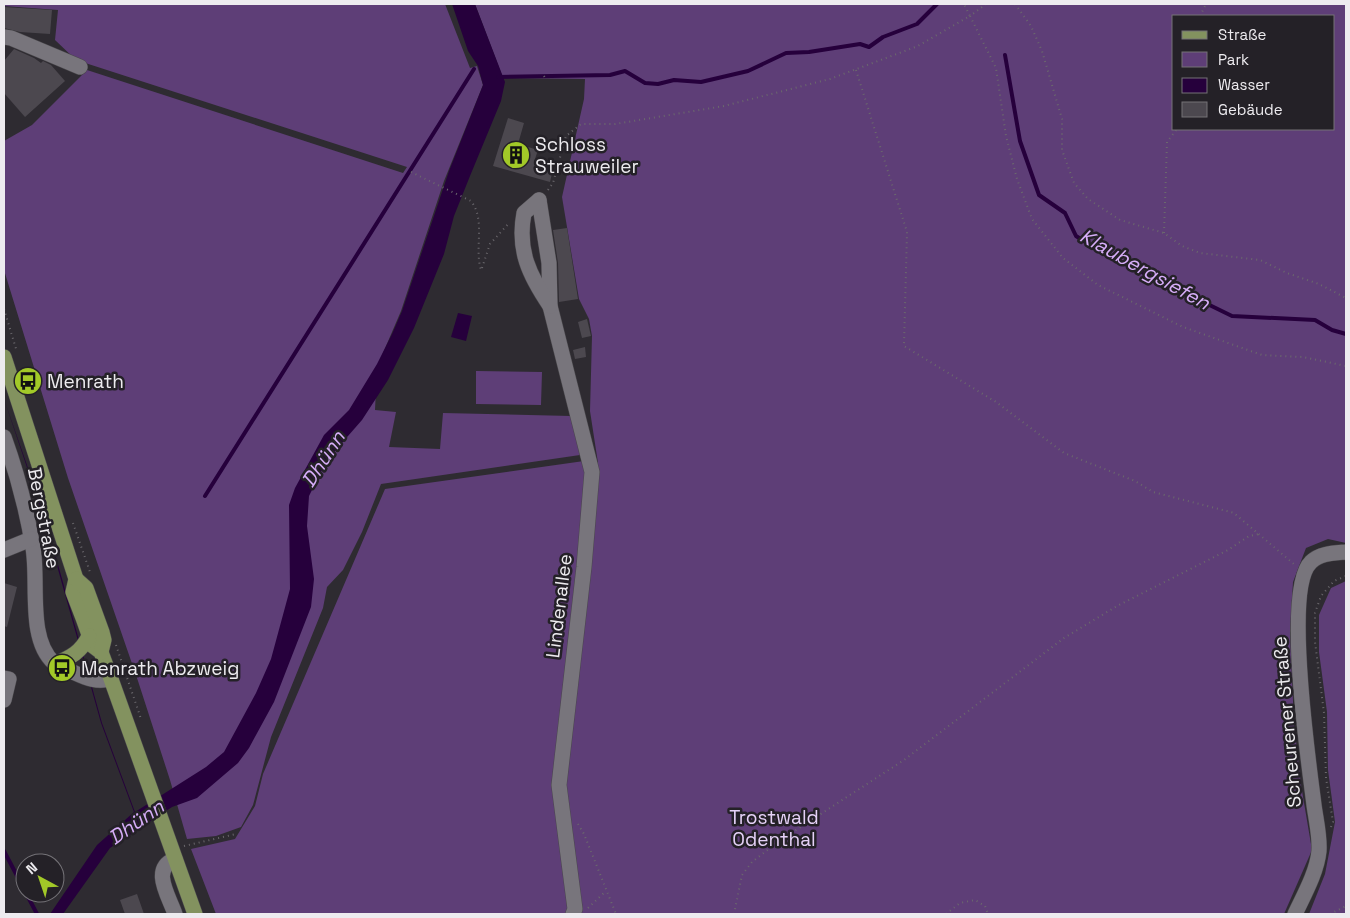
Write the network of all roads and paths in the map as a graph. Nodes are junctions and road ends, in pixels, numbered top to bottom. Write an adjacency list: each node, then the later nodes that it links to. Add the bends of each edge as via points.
1 (964, 4): 4 (path)
2 (986, 4): 4 (path)
3 (1015, 4): 12 (path, via 1031,26 1051,79 1062,119 1062,150 1074,183 1088,199 1120,220)
4 (970, 16): 7 (path, via 918,46); 17 (path, via 996,68 1006,136 1032,220 1063,258 1098,284 1183,327 1262,355 1303,357)
5 (4, 37): 6 (street)
6 (80, 67)
7 (856, 70): 10 (path, via 724,106 615,124 581,124 566,136 553,183); 20 (path, via 907,232 904,346 996,402 1064,453 1135,481 1153,492 1234,513)
8 (1176, 130): 12 (path, via 1167,142)
9 (411, 172): 11 (path, via 471,201 480,230 477,257 481,270 490,244 501,229)
10 (539, 200): 11 (street); 14 (street, Lindenallee, via 549,263)
11 (524, 213): 14 (street, Lindenallee, via 522,251 528,270)
12 (1164, 233): 13 (path, via 1182,246 1200,253 1260,260)
13 (1346, 298)
14 (550, 306): 42 (street, Lindenallee, via 592,472 559,785 575,909)
15 (4, 309): 16 (path)
16 (11, 356): 26 (main road)
17 (1346, 366)
18 (4, 437): 21 (street, Bergstraße)
19 (72, 520): 27 (path)
20 (1259, 534): 24 (path); 46 (path, via 1249,536 1228,550 1117,606 1064,638 904,760 779,842 752,862 742,875)
21 (32, 539): 22 (street); 31 (street, Bergstraße, via 37,627 45,650)
22 (4, 550)
23 (1346, 552): 24 (street, via 1328,553 1310,562)
24 (1304, 574): 49 (street, Scheurener Straße, via 1298,599 1303,707 1319,851 1309,885)
25 (1346, 576): 37 (path, via 1334,581 1321,596 1315,614 1326,778 1333,822)
26 (76, 579): 28 (main road, via 73,592); 30 (main road, via 86,588 102,632)
27 (94, 582)
28 (89, 636): 30 (main road, via 93,646); 31 (main road, via 84,647 74,656)
29 (116, 644): 34 (path)
30 (101, 652): 33 (main road)
31 (55, 664): 33 (street, via 97,682)
32 (4, 678): 35 (street, via 9,679)
33 (111, 679): 39 (main road)
34 (131, 687)
35 (4, 700)
36 (575, 818): 40 (path)
37 (1330, 830)
38 (236, 834): 39 (path)
39 (173, 855): 43 (street, via 160,874); 44 (main road)
40 (606, 891): 42 (path); 45 (path)
41 (1346, 906): 50 (path)
42 (580, 911)
43 (176, 914)
44 (195, 914)
45 (616, 914)
46 (734, 914)
47 (946, 914): 48 (path, via 960,903 975,900 984,906)
48 (988, 914)
49 (1295, 914)
50 (1330, 914)

